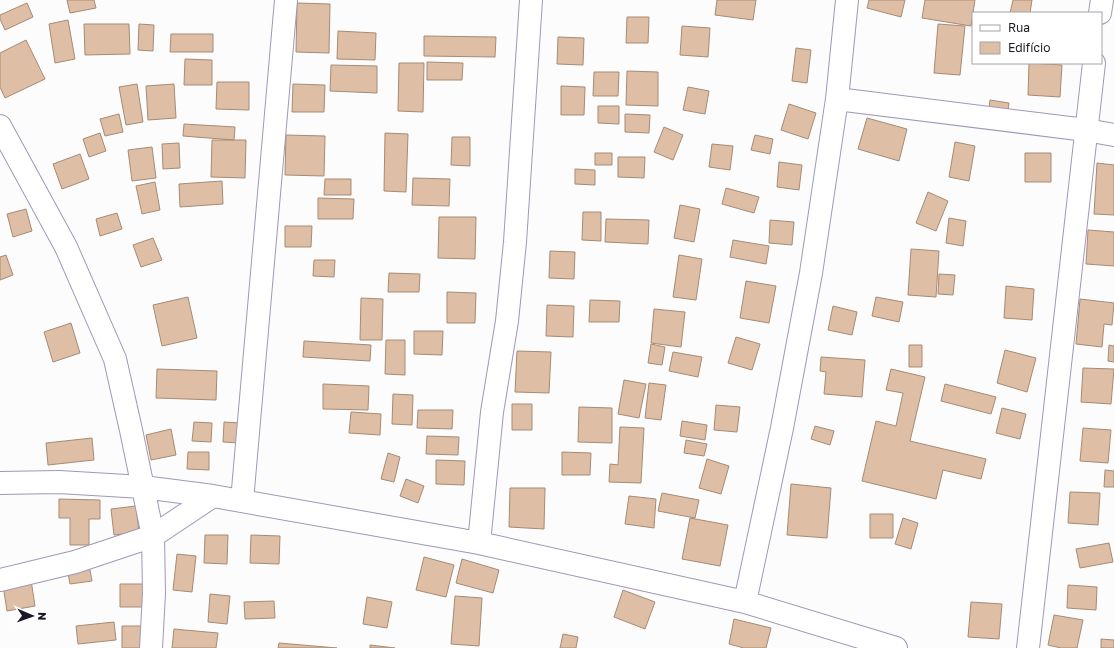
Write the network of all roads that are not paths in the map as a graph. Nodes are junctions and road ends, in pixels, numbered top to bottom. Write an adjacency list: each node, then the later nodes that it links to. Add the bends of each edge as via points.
1 (286, 0): 14 (street)
2 (531, 0): 16 (street, via 515,242 507,321 492,412)
3 (847, 0): 7 (street)
4 (1102, 0): 5 (street)
5 (1100, 12)
6 (1094, 64): 9 (street)
7 (837, 99): 9 (street); 18 (street, via 810,280)
8 (0, 126): 12 (street, via 66,247 115,359)
9 (1086, 130): 10 (street); 21 (street)
10 (1114, 135)
11 (0, 483): 12 (street, via 59,482)
12 (143, 487): 13 (street); 15 (street)
13 (212, 496): 14 (street); 15 (street)
14 (242, 501): 16 (street)
15 (153, 536): 17 (street, via 75,562); 19 (street)
16 (479, 543): 18 (street)
17 (0, 580)
18 (745, 602): 20 (street)
19 (151, 648)
20 (896, 648)
21 (1028, 648)

